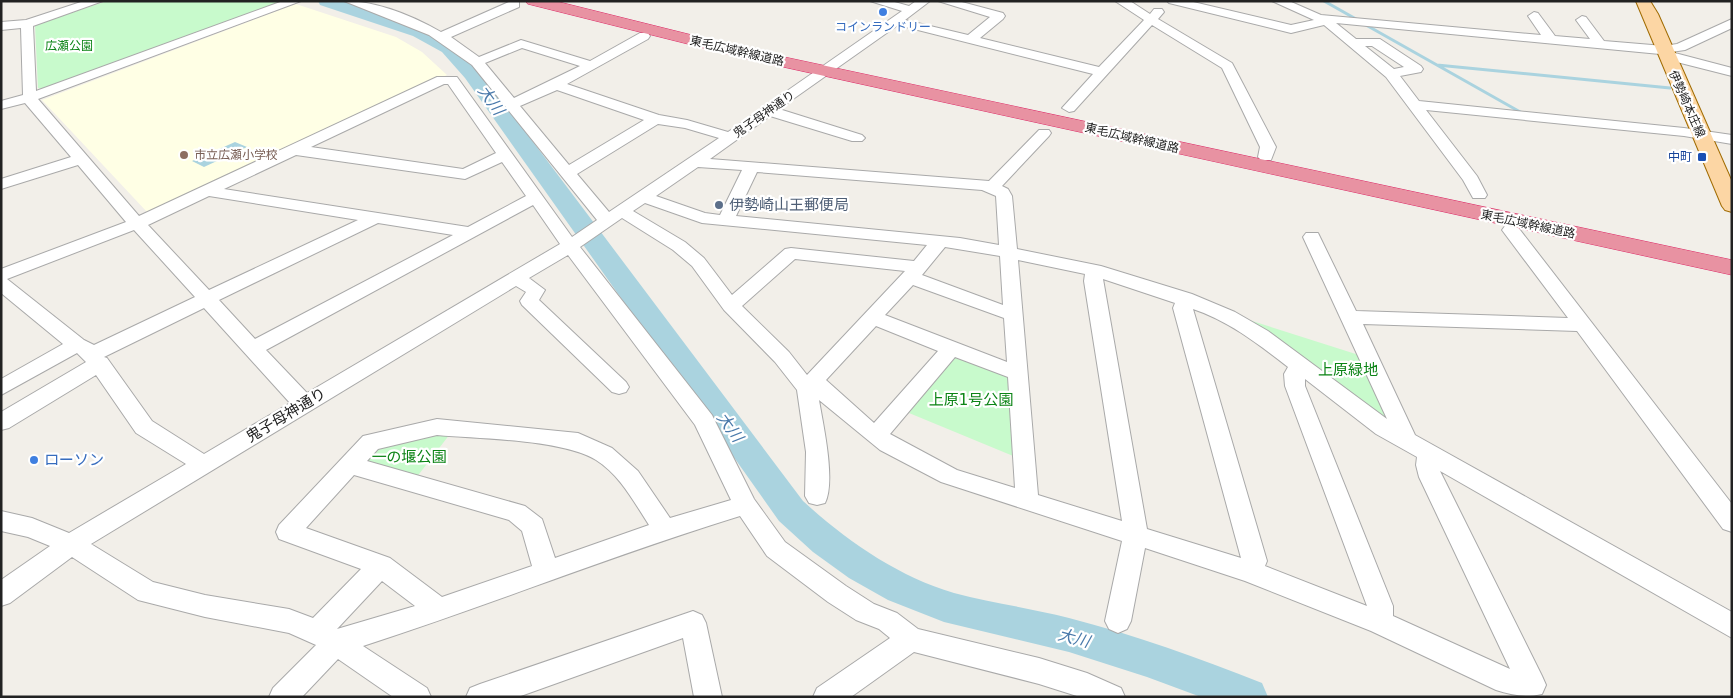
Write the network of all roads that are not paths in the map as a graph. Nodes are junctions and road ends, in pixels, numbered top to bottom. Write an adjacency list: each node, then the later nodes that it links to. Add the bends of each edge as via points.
1 (97, 1): 23 (street)
2 (294, 1): 42 (street)
3 (350, 1): 26 (street)
4 (534, 1): 35 (highway, 東毛広域幹線道路)
5 (558, 1): 35 (highway, 東毛広域幹線道路)
6 (876, 1): 16 (street)
7 (924, 1): 16 (street, 鬼子母神通り)
8 (944, 1): 15 (street)
9 (1121, 1): 18 (street)
10 (1168, 1): 18 (street)
11 (1172, 1): 19 (street, via 1291,29)
12 (1278, 1): 19 (street)
13 (1643, 1): 32 (main road, 伊勢崎本庄線)
14 (515, 4): 26 (street)
15 (968, 7): 25 (street); 28 (street, via 999,16)
16 (912, 10): 21 (street, 鬼子母神通り)
17 (1534, 16): 29 (street)
18 (1150, 20): 37 (street); 56 (street, via 1228,66 1268,147)
19 (1324, 20): 29 (street); 30 (street)
20 (1582, 20): 31 (street)
21 (896, 21): 25 (street); 35 (street, 鬼子母神通り)
22 (1732, 23): 32 (street)
23 (27, 24): 24 (street); 42 (street)
24 (1, 26)
25 (936, 31): 28 (street)
26 (442, 36): 33 (street)
27 (644, 36): 34 (street)
28 (971, 39): 37 (street)
29 (1551, 39): 31 (street)
30 (1353, 43): 36 (street, via 1375,42); 39 (street)
31 (1600, 44): 32 (street)
32 (1665, 52): 38 (street); 50 (main road, 伊勢崎本庄線)
33 (477, 62): 34 (street, via 521,44); 43 (street)
34 (590, 66): 41 (street)
35 (830, 68): 47 (street, 鬼子母神通り); 56 (highway, 東毛広域幹線道路); 79 (highway, 東毛広域幹線道路)
36 (1416, 69): 39 (street); 40 (street)
37 (1102, 72): 46 (street)
38 (1732, 72)
39 (1390, 74): 44 (street)
40 (1431, 79)
41 (556, 85): 43 (street); 48 (street)
42 (30, 97): 45 (street); 57 (street)
43 (512, 104): 60 (street)
44 (1414, 104): 50 (street); 64 (street)
45 (1, 105)
46 (1069, 108)
47 (767, 110): 51 (street, 鬼子母神通り); 52 (street)
48 (656, 119): 51 (street); 60 (street)
49 (1044, 133): 62 (street)
50 (1701, 134): 53 (street); 67 (main road, 伊勢崎本庄線)
51 (730, 137): 58 (street, 鬼子母神通り)
52 (857, 138)
53 (1732, 140)
54 (296, 150): 55 (street, via 465,174); 55 (street, via 448,79 452,80); 63 (street)
55 (506, 154): 65 (street)
56 (1266, 157): 78 (highway, 東毛広域幹線道路)
57 (82, 159): 61 (street); 71 (street)
58 (695, 162): 59 (street); 66 (street, 鬼子母神通り)
59 (752, 166): 62 (street); 70 (street)
60 (567, 173): 69 (street)
61 (1, 184)
62 (992, 187): 77 (street, via 1004,196)
63 (208, 191): 68 (street); 71 (street)
64 (1479, 194)
65 (536, 197): 73 (street); 76 (street)
66 (644, 197): 69 (street, 鬼子母神通り); 70 (street, via 691,215)
67 (1732, 206)
68 (375, 218): 73 (street); 86 (street)
69 (611, 219): 76 (street, 鬼子母神通り); 87 (street, via 679,246 698,262)
70 (726, 220): 75 (street)
71 (138, 223): 82 (street); 86 (street)
72 (1511, 230): 91 (street)
73 (468, 232): 92 (street)
74 (1312, 237): 89 (street)
75 (940, 241): 77 (street); 81 (street)
76 (572, 244): 83 (street, 鬼子母神通り); 109 (street, via 704,421)
77 (1008, 252): 80 (street); 88 (street)
78 (1732, 257)
79 (1732, 268)
80 (1095, 270): 85 (street); 113 (street, via 1093,281)
81 (914, 272): 87 (street, via 791,253); 88 (street); 90 (street)
82 (1, 274)
83 (516, 278): 97 (street, via 536,290 529,301); 100 (street, 鬼子母神通り)
84 (1, 283): 94 (street)
85 (1185, 298): 95 (street, via 1244,325); 117 (street, via 1183,308 1254,561)
86 (208, 300): 92 (street); 94 (street)
87 (732, 306): 99 (street)
88 (1013, 313): 96 (street)
89 (1350, 316): 91 (street); 103 (street)
90 (872, 317): 93 (street); 99 (street, via 815,379)
91 (1582, 325): 111 (street)
92 (253, 349): 100 (street)
93 (951, 349): 96 (street); 102 (street)
94 (89, 354): 98 (street); 101 (street); 105 (street, via 144,427)
95 (1300, 366): 103 (street); 121 (street, via 1294,374 1295,386 1380,606)
96 (1018, 372): 108 (street)
97 (619, 387)
98 (1, 388)
99 (813, 388): 102 (street); 107 (street)
100 (304, 404): 105 (street, 鬼子母神通り)
101 (1, 422)
102 (876, 435): 108 (street, via 948,476)
103 (1405, 440): 104 (street)
104 (1428, 454): 121 (street, via 1431,477 1532,685 1496,677); 122 (street)
105 (204, 464): 114 (street, 鬼子母神通り)
106 (349, 465): 112 (street, via 371,442 437,427 570,439 604,454 630,477); 115 (street, via 288,532); 116 (street, via 517,513 533,526)
107 (817, 496)
108 (1026, 501): 113 (street)
109 (745, 505): 112 (street); 124 (street, via 776,549 865,612 888,621)
110 (1, 521): 114 (street, via 32,528)
111 (1732, 522)
112 (665, 528): 116 (street)
113 (1136, 534): 117 (street); 120 (street)
114 (71, 544): 118 (street, 鬼子母神通り); 123 (street, via 147,592 289,621)
115 (381, 565): 119 (street); 123 (street)
116 (546, 571): 119 (street)
117 (1251, 572): 121 (street)
118 (1, 596)
119 (439, 610): 123 (street)
120 (1118, 621)
121 (1380, 623)
122 (1732, 626)
123 (327, 637): 125 (street); 126 (street)
124 (910, 640): 129 (street); 130 (street, via 1039,671)
125 (283, 697)
126 (417, 697)
127 (480, 697): 128 (street, via 693,622)
128 (708, 697)
129 (827, 697)
130 (1112, 697)

